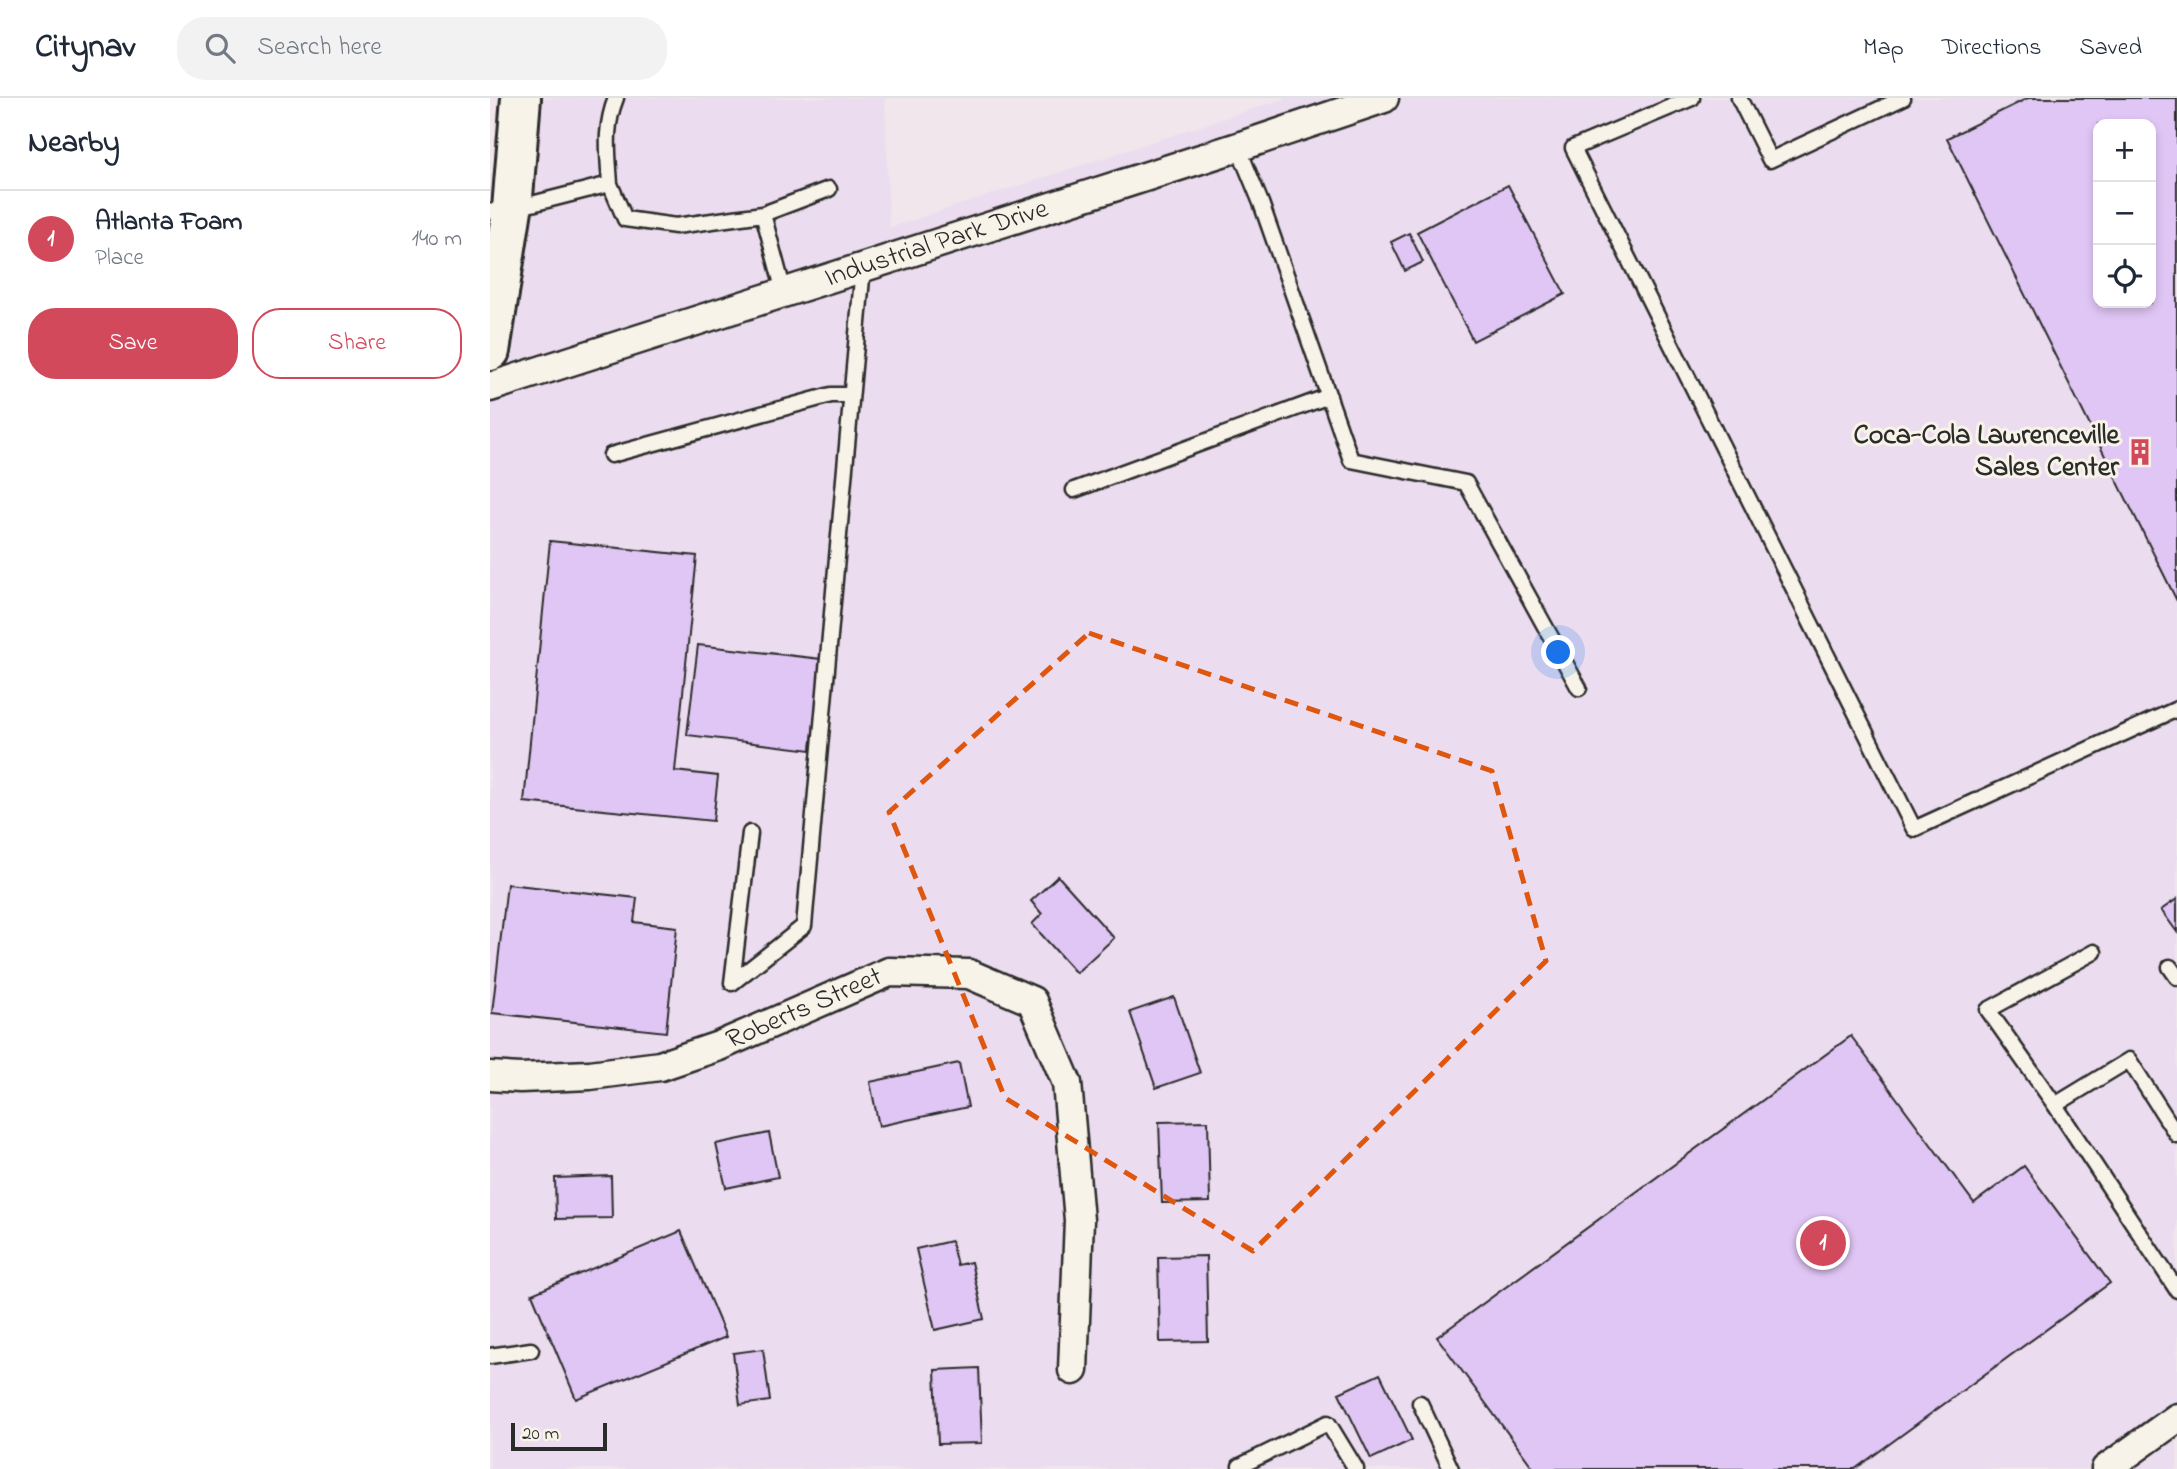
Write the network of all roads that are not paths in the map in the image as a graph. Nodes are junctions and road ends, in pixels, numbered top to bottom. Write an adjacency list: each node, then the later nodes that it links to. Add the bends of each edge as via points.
1 (521, 98): 10 (highway)
2 (616, 98): 8 (lane, via 608,118)
3 (1384, 98): 7 (street, Industrial Park Drive)
4 (1692, 98): 21 (lane, via 1573,148 1914,829)
5 (1739, 98): 6 (lane, via 1770,160)
6 (1903, 98)
7 (1238, 147): 12 (street, Industrial Park Drive); 17 (lane)
8 (611, 184): 10 (lane); 11 (lane, via 625,219 676,226)
9 (829, 189): 11 (lane)
10 (501, 210): 14 (highway)
11 (763, 214): 13 (lane)
12 (863, 267): 13 (street, Industrial Park Drive); 16 (lane)
13 (785, 292): 15 (street, Industrial Park Drive)
14 (490, 351)
15 (490, 387)
16 (850, 395): 18 (lane, via 831,395); 22 (lane, via 804,926 732,983)
17 (1329, 396): 19 (lane); 20 (lane, via 1351,460 1466,482)
18 (611, 455)
19 (1074, 491)
20 (1579, 688)
21 (2177, 709)
22 (750, 833)
23 (2094, 952): 25 (lane, via 1988,1010)
24 (490, 1076): 30 (street, Roberts Street, via 590,1075 660,1066 719,1046 889,972 969,974 1032,1001 1067,1083 1079,1220)
25 (2055, 1105): 26 (lane, via 2129,1060); 27 (lane)
26 (2177, 1135)
27 (2177, 1290)
28 (531, 1349): 29 (lane)
29 (490, 1356)
30 (1073, 1370)
31 (1420, 1403): 35 (lane)
32 (2177, 1418): 36 (street)
33 (1241, 1469): 34 (lane, via 1328,1423)
34 (1356, 1469)
35 (1451, 1469)
36 (2106, 1469)

